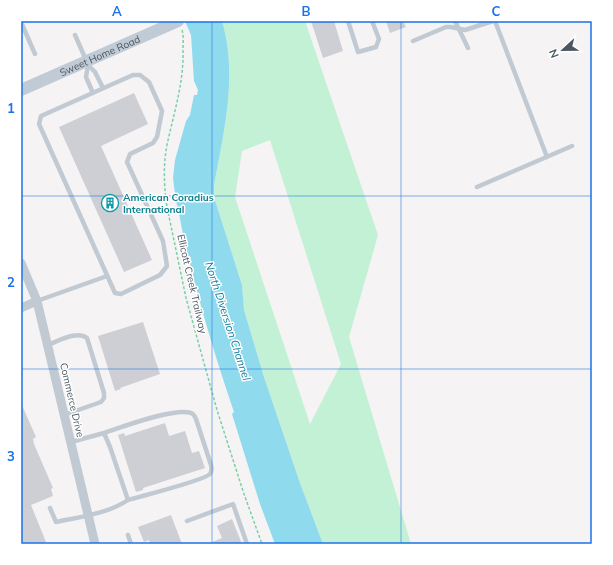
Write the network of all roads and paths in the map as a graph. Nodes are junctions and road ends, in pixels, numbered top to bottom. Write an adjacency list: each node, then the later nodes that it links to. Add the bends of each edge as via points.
1 (348, 21): 2 (lane, via 358,52 376,47 379,39)
2 (372, 21)
3 (455, 21): 7 (lane)
4 (494, 21): 7 (lane, via 465,30); 17 (lane)
5 (21, 22): 11 (lane)
6 (180, 24): 12 (main road, Sweet Home Road, via 158,30); 35 (path, Ellicott Creek Trailway, via 183,32 183,74 164,169 167,206 186,298 217,410)
7 (458, 28): 9 (lane, via 446,27); 10 (lane)
8 (75, 35): 12 (lane)
9 (413, 40)
10 (468, 48)
11 (35, 54)
12 (87, 64): 13 (lane, via 95,72); 14 (main road, Sweet Home Road); 15 (lane, via 86,77)
13 (103, 88): 15 (lane); 20 (lane, via 133,75 140,75 149,82 162,111 157,137 153,143 130,154 127,162 163,241 167,266 160,275 121,294 115,292)
14 (21, 90)
15 (93, 93): 20 (lane, via 41,116 39,124)
16 (572, 146): 17 (lane)
17 (547, 157): 18 (lane)
18 (477, 186)
19 (21, 263): 21 (street, Commerce Drive)
20 (107, 276): 21 (lane)
21 (37, 301): 22 (street); 23 (street, Commerce Drive)
22 (21, 308)
23 (47, 345): 24 (street, Commerce Drive); 24 (lane, via 78,334 87,338 104,393 101,402)
24 (64, 415): 26 (street, Commerce Drive)
25 (104, 433): 26 (lane); 27 (lane); 27 (lane, via 164,414 188,412 196,419 211,465 210,473)
26 (71, 442): 29 (street, Commerce Drive)
27 (128, 500): 29 (lane)
28 (50, 508): 29 (lane, via 56,522)
29 (88, 516): 32 (street, Commerce Drive)
30 (187, 521): 34 (lane, via 233,504)
31 (128, 535): 33 (lane)
32 (95, 544)
33 (131, 544)
34 (247, 544)
35 (262, 544)

